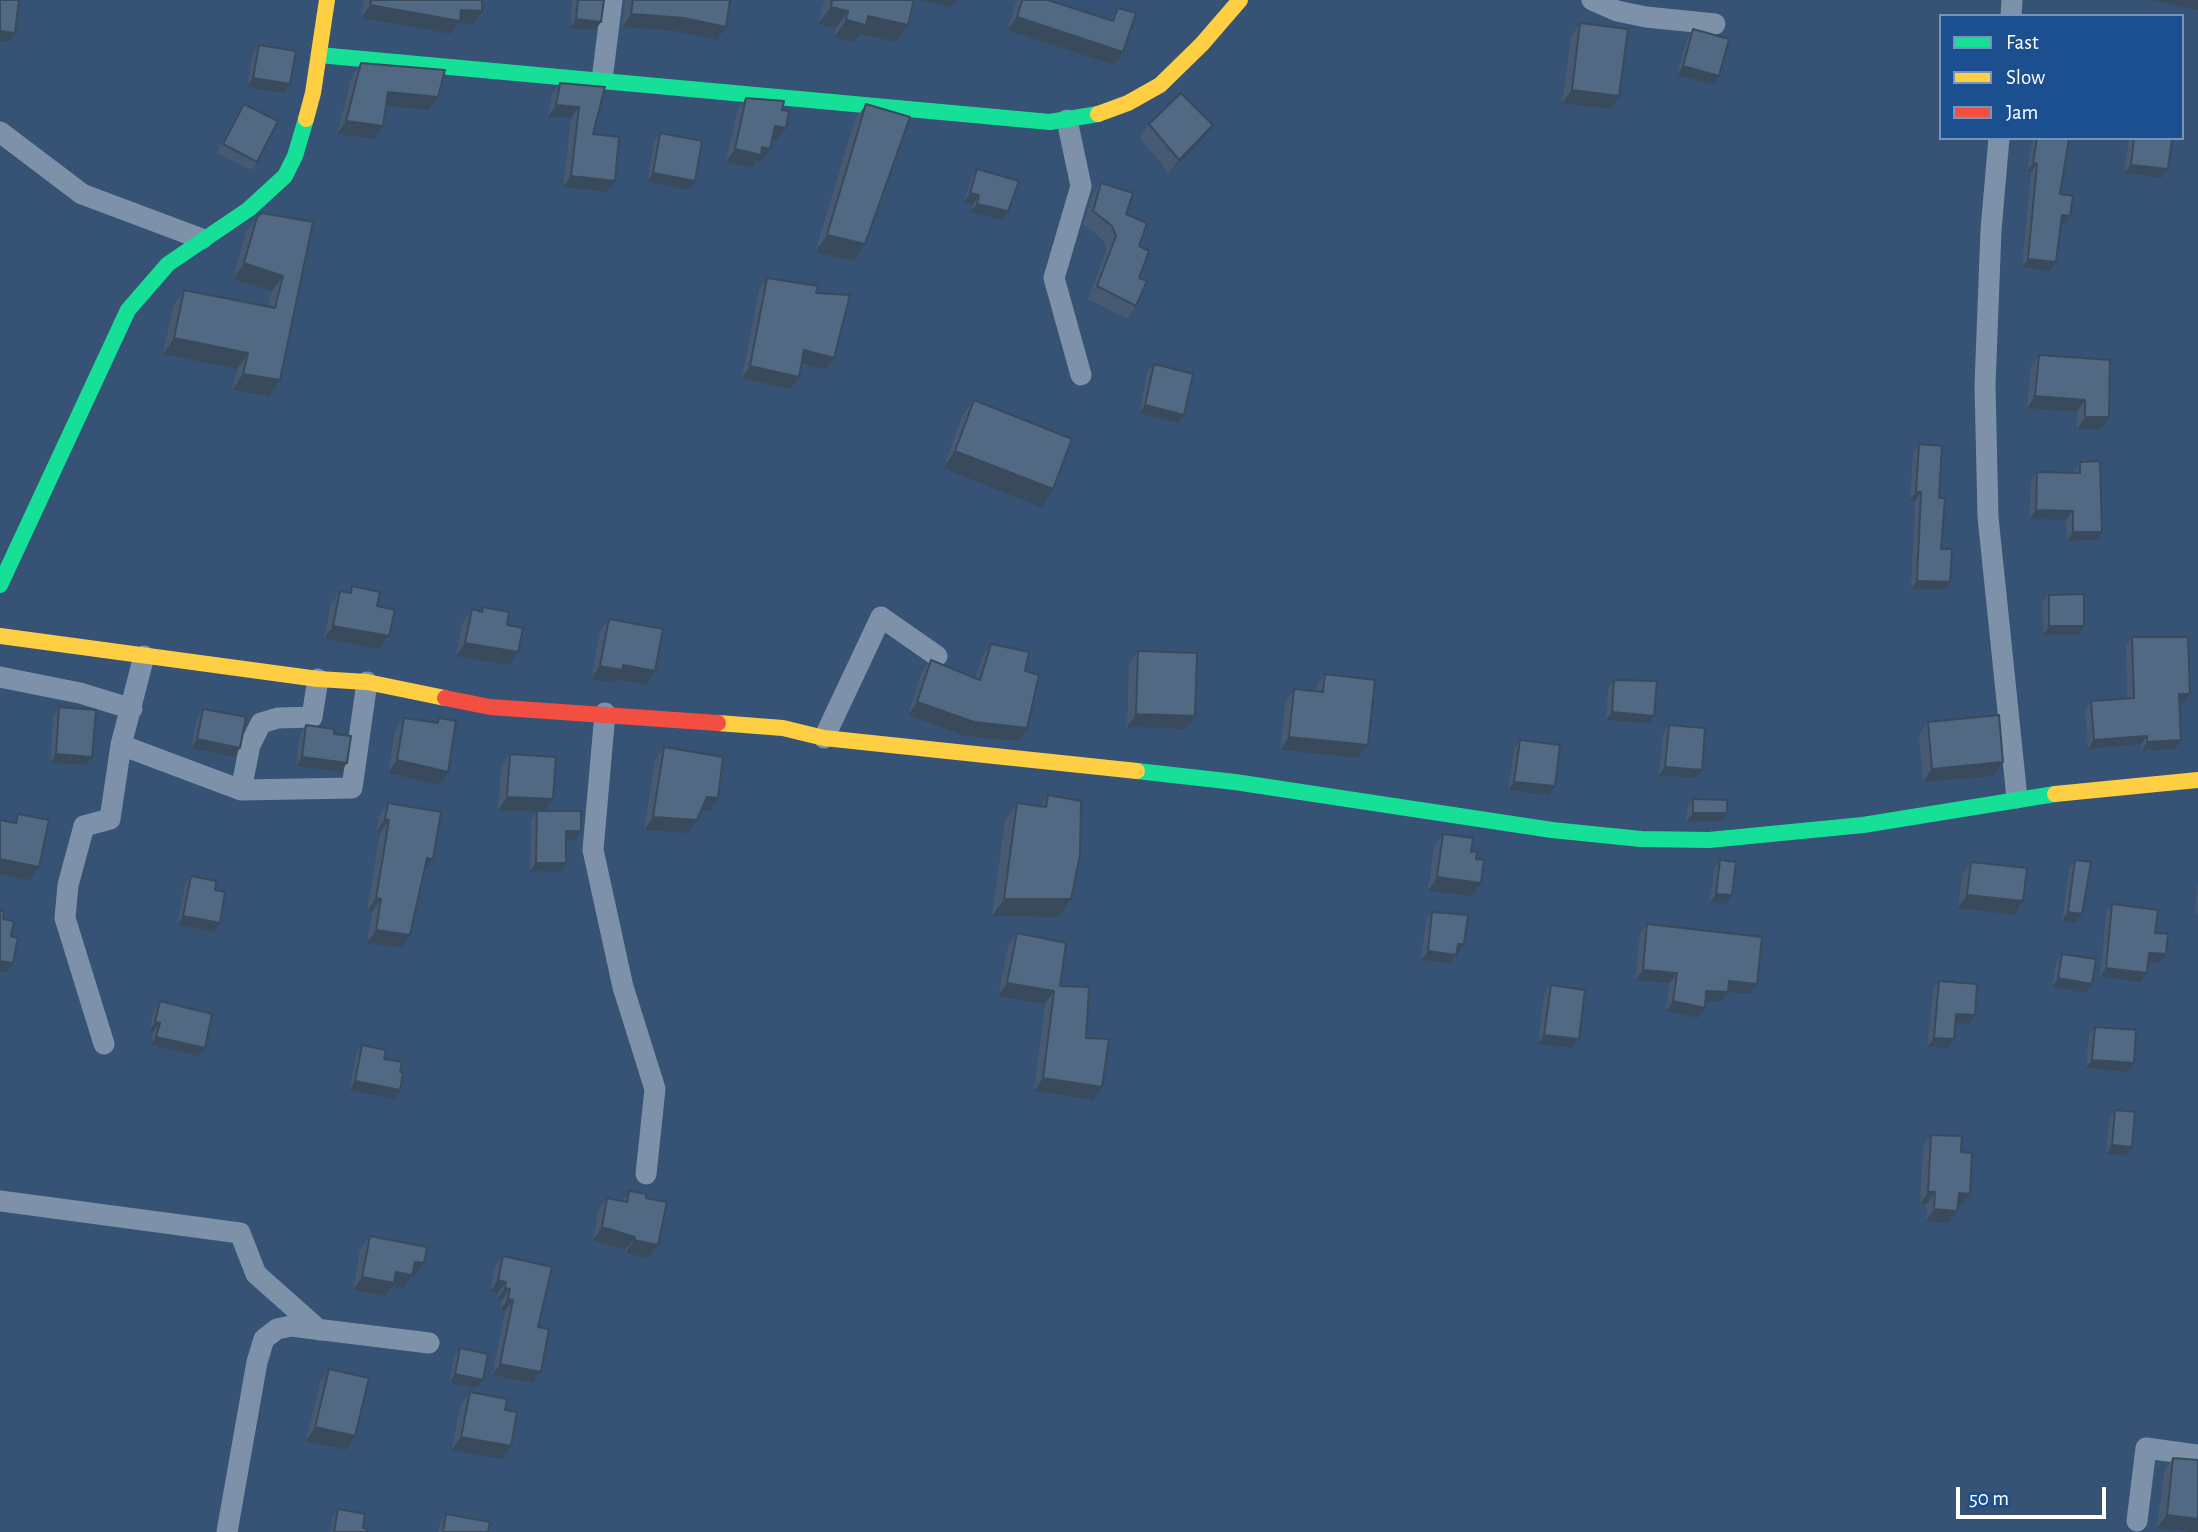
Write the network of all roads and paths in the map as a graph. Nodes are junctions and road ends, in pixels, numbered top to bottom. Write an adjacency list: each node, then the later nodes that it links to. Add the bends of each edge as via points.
1 (327, 0): 6 (street)
2 (611, 0): 7 (street)
3 (1240, 0): 8 (street, via 1160,85 1128,103 1088,118)
4 (1592, 0): 5 (street, via 1646,17)
5 (1715, 24)
6 (319, 55): 7 (street); 11 (street, via 305,125 285,176 249,209)
7 (602, 80): 8 (street, via 989,117)
8 (1068, 120): 12 (street, via 1081,186 1054,278)
9 (0, 132): 11 (street, via 82,194)
10 (1999, 140): 26 (street, via 1986,372 1988,517)
11 (202, 239): 13 (street, via 168,264 128,310)
12 (1081, 375)
13 (0, 585)
14 (0, 636): 15 (street)
15 (144, 656): 18 (street); 20 (street)
16 (937, 656): 22 (street, via 881,617)
17 (0, 677): 20 (street)
18 (318, 679): 19 (street); 25 (street, via 312,717 261,723 250,746)
19 (367, 682): 21 (street, via 490,706); 25 (street, via 352,788)
20 (132, 709): 23 (street)
21 (605, 713): 22 (street, via 783,728); 28 (street, via 593,850 623,986 655,1089)
22 (824, 738): 26 (street, via 1235,782 1641,839 1709,840 1863,825)
23 (121, 745): 25 (street); 27 (street, via 110,819 84,826 68,885 65,918)
24 (2198, 780): 26 (street)
25 (241, 790)
26 (2017, 798)
27 (104, 1044)
28 (646, 1174)
29 (0, 1201): 30 (street, via 240,1233 256,1274)
30 (318, 1330): 31 (street); 34 (street, via 291,1326 264,1339)
31 (429, 1343)
32 (2198, 1455): 33 (street, via 2146,1448)
33 (2137, 1521)
34 (227, 1532)

